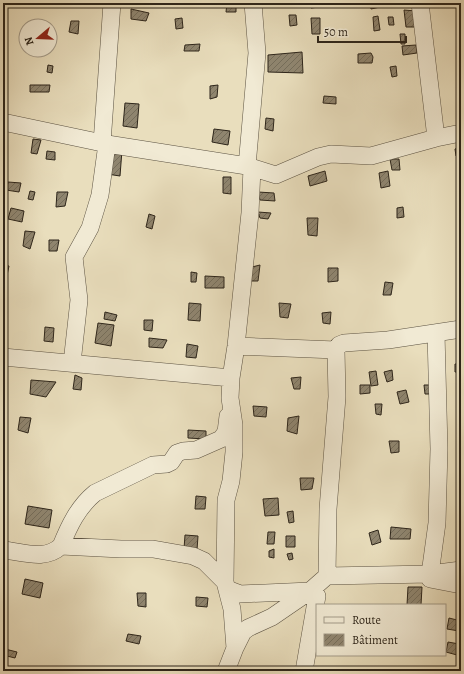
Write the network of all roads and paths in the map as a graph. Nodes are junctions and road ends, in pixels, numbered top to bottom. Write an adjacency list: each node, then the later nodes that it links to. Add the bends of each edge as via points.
1 (112, 3): 7 (street)
2 (253, 3): 8 (street, via 257,53)
3 (420, 3): 6 (street)
4 (3, 122): 7 (street)
5 (461, 134): 6 (street)
6 (436, 138): 9 (street, via 371,156 331,154)
7 (105, 143): 8 (street); 16 (street, via 100,195 90,228 74,257 79,300)
8 (250, 167): 9 (street); 10 (street)
9 (273, 175): 10 (street, via 263,180)
10 (251, 198): 13 (street)
11 (461, 329): 12 (street)
12 (436, 333): 14 (street, via 344,343); 22 (street, via 439,449 437,523)
13 (236, 346): 14 (street); 17 (street)
14 (336, 350): 23 (street, via 337,397 328,510)
15 (3, 357): 16 (street)
16 (72, 363): 17 (street)
17 (231, 378): 18 (street)
18 (230, 398): 19 (street, via 228,426 224,437 196,450 177,453 172,462 153,465 95,492 70,525); 25 (street, via 234,452 226,500)
19 (61, 546): 20 (street, via 46,555); 25 (street, via 153,549 193,556 204,561)
20 (3, 550)
21 (461, 570): 22 (street)
22 (426, 574): 23 (street); 24 (street, via 432,580)
23 (327, 576): 26 (street)
24 (461, 585)
25 (226, 586): 26 (street, via 240,594); 27 (street, via 234,622)
26 (310, 591): 27 (street, via 272,617 248,628 243,632); 29 (street, via 317,596)
27 (235, 648): 28 (street)
28 (226, 671)
29 (304, 671)

